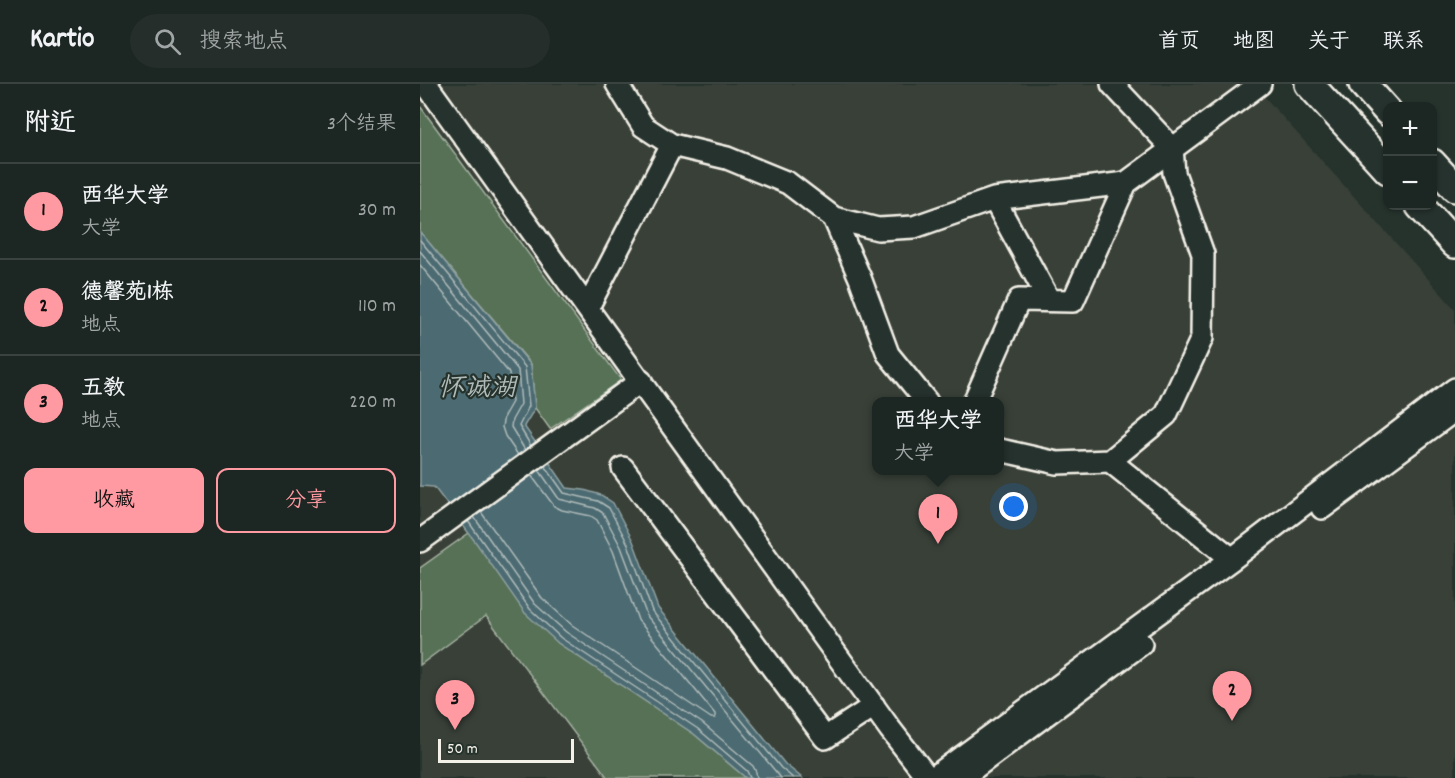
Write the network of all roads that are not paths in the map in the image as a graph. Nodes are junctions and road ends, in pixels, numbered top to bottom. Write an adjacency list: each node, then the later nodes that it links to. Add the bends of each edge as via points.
1 (426, 84): 19 (street)
2 (617, 84): 8 (street, via 643,126)
3 (1112, 84): 9 (street)
4 (1260, 84): 9 (street)
5 (1309, 84): 10 (main road)
6 (1363, 84): 7 (main road)
7 (1383, 106)
8 (672, 145): 16 (street, via 727,158 788,183); 19 (street)
9 (1172, 148): 12 (street); 26 (street, via 1174,173 1203,254 1202,338 1166,415)
10 (1383, 165)
11 (1437, 168): 13 (main road)
12 (1126, 183): 14 (street); 18 (street, via 1072,301)
13 (1455, 188)
14 (994, 199): 16 (street, via 914,227 879,229); 18 (street)
15 (1424, 210): 17 (main road)
16 (834, 218): 22 (street, via 888,354)
17 (1455, 244)
18 (1049, 300): 23 (street, via 1019,300)
19 (588, 307): 20 (street)
20 (640, 381): 28 (street); 30 (street)
21 (1455, 389): 29 (street)
22 (923, 397)
23 (976, 397)
24 (1455, 410): 33 (street)
25 (1004, 451): 26 (street, via 1057,463)
26 (1110, 461): 29 (street)
27 (623, 468): 30 (street, via 825,738)
28 (428, 535)
29 (1232, 559): 32 (street)
30 (874, 706): 31 (street)
31 (928, 778)
32 (933, 778)
33 (961, 778)

